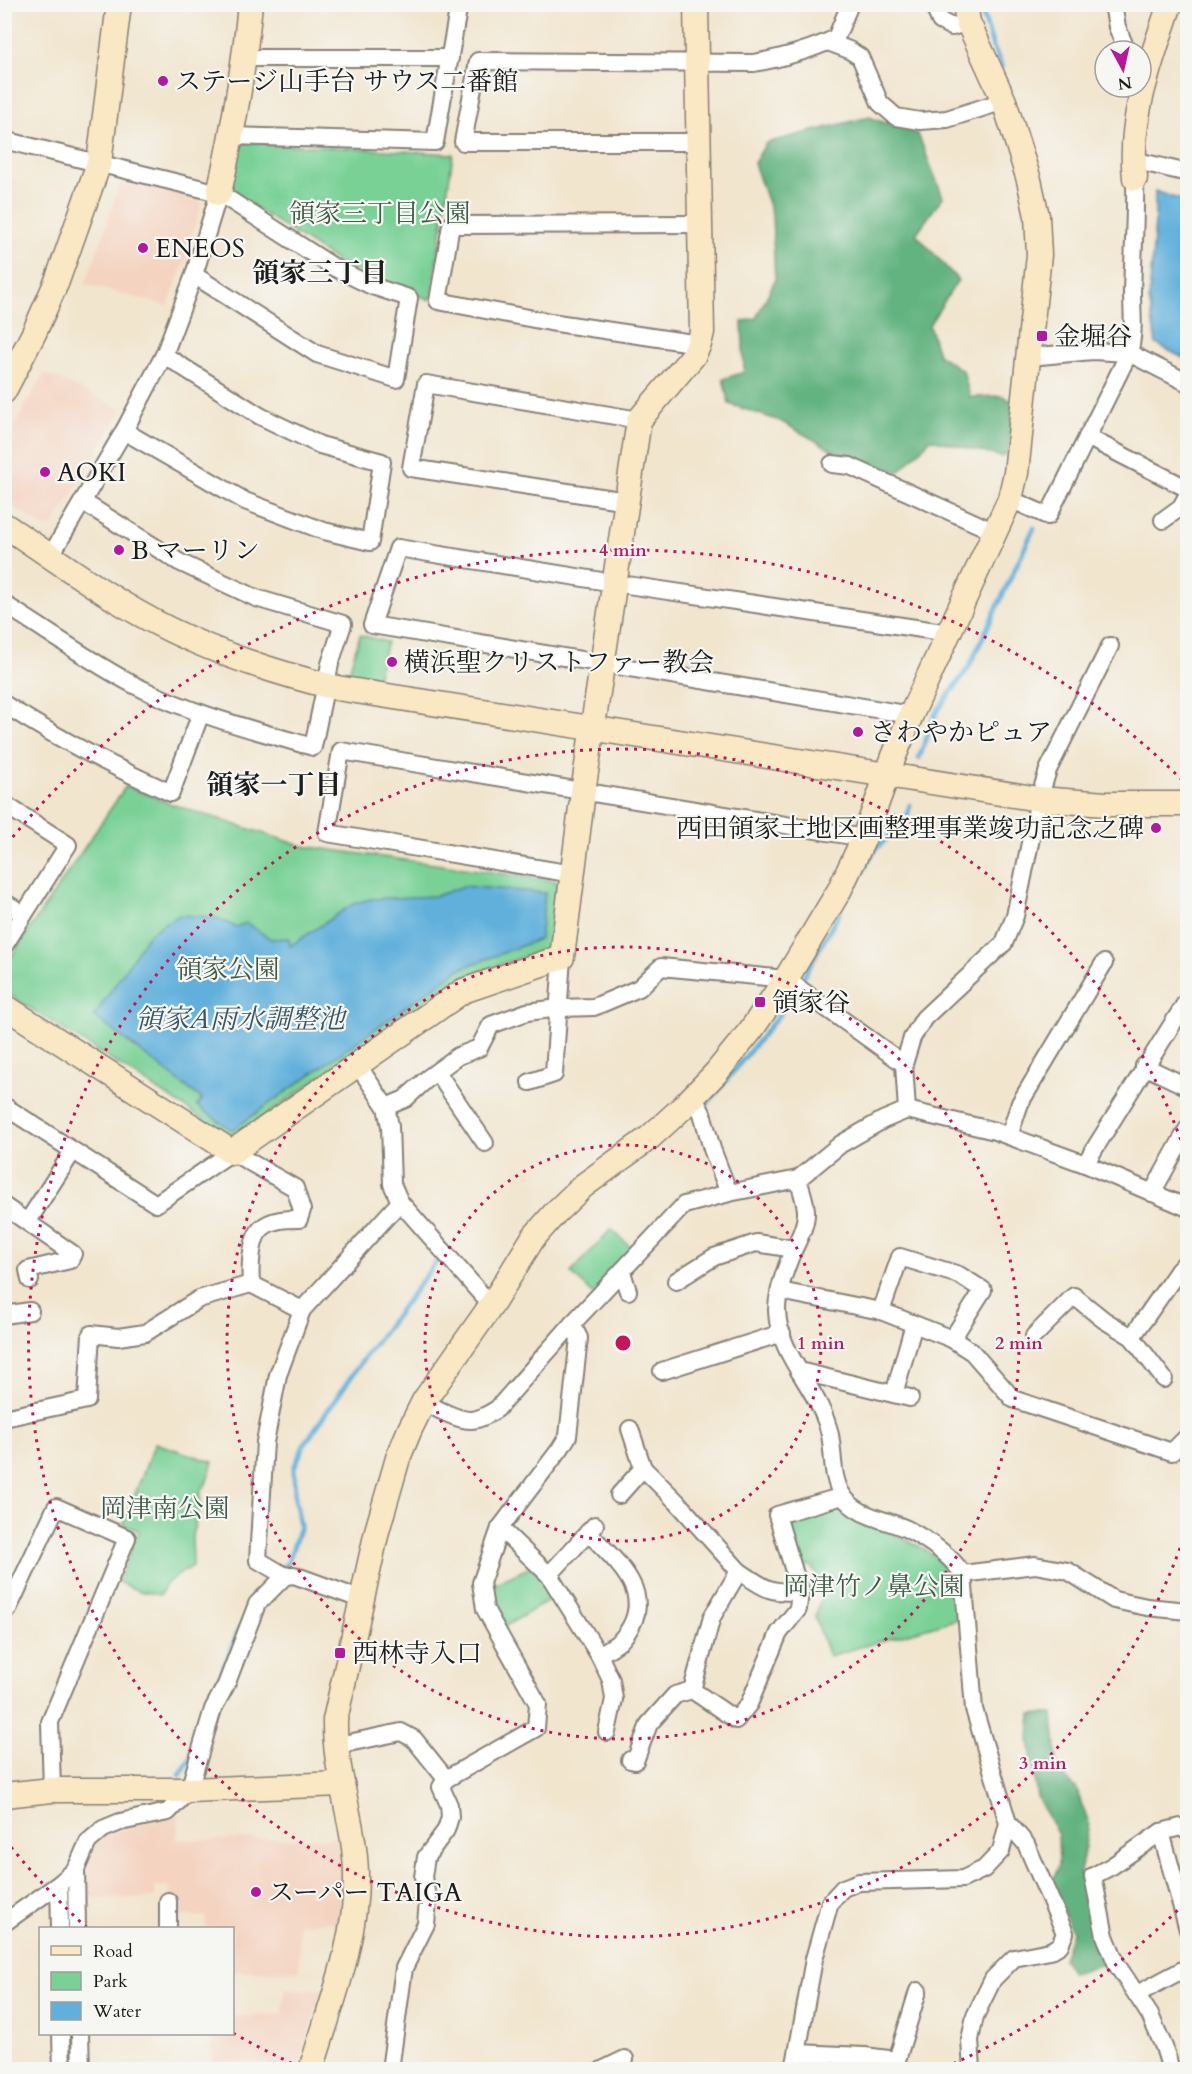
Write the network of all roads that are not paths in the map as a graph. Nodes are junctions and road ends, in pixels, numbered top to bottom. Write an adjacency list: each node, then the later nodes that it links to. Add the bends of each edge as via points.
1 (119, 4): 21 (street)
2 (250, 4): 13 (street)
3 (459, 4): 14 (street)
4 (696, 4): 15 (street)
5 (850, 4): 11 (street, via 836,38)
6 (933, 4): 9 (street, via 940,21 952,27)
7 (1113, 4): 10 (street)
8 (1170, 4): 12 (street)
9 (966, 13): 17 (street)
10 (1122, 39)
11 (828, 42): 15 (street, via 754,63); 17 (street, via 860,57 880,103 896,117 920,121 947,119)
12 (1153, 54)
13 (245, 58): 14 (street); 18 (street)
14 (450, 58): 18 (street, via 435,142)
15 (698, 63): 20 (street); 20 (street, via 478,61 464,142)
16 (1140, 99): 22 (street)
17 (1004, 100): 30 (street, via 1037,216 1039,255)
18 (232, 136): 24 (street)
19 (4, 140): 21 (street)
20 (698, 142): 25 (street)
21 (99, 163): 24 (street); 32 (street, via 57,281)
22 (1134, 169): 23 (street); 28 (street, via 1134,339)
23 (1188, 173)
24 (219, 193): 26 (street); 26 (street, via 335,268 409,298 396,379 317,354)
25 (700, 224): 27 (street); 27 (street, via 452,225 438,300 550,322)
26 (194, 275): 29 (street)
27 (699, 344): 33 (street)
28 (1129, 353): 30 (street, via 1092,351); 31 (street); 35 (street)
29 (164, 354): 34 (street); 34 (street, via 260,416 320,445 382,462 370,542 324,531 245,501)
30 (1030, 357): 39 (street)
31 (1188, 383)
32 (4, 391)
33 (639, 420): 40 (street); 40 (street, via 426,384 411,468)
34 (124, 431): 41 (street)
35 (1087, 437): 37 (street); 39 (street, via 1048,516)
36 (832, 464): 44 (street, via 850,466)
37 (1188, 489)
38 (1188, 494): 42 (street, via 1181,507)
39 (1010, 499): 44 (street)
40 (627, 501): 46 (street)
41 (83, 502): 45 (street); 51 (street, via 189,567 256,597 343,624)
42 (1163, 520)
43 (4, 525): 45 (street)
44 (995, 532): 48 (street)
45 (51, 555): 51 (street, via 124,605 198,644)
46 (614, 583): 48 (street); 50 (street); 50 (street, via 398,548 372,625)
47 (4, 604): 53 (street, via 137,686)
48 (949, 633): 54 (street)
49 (1110, 646): 58 (street, via 1048,770)
50 (603, 665): 54 (street); 55 (street)
51 (325, 685): 53 (street, via 313,747); 55 (street)
52 (4, 704): 53 (street, via 50,734 171,793)
53 (201, 713)
54 (912, 715): 56 (street)
55 (594, 728): 56 (street); 57 (street)
56 (886, 776): 58 (street); 61 (street)
57 (583, 792): 61 (street); 62 (street); 62 (street, via 341,751 327,833)
58 (1039, 799): 60 (street); 73 (street, via 1015,916 1004,943 924,1018 912,1038)
59 (4, 804): 64 (street, via 68,845)
60 (1188, 804)
61 (864, 838): 68 (street)
62 (573, 873): 66 (street)
63 (4, 902): 64 (street)
64 (23, 914): 65 (street)
65 (4, 946)
66 (562, 957): 71 (street); 72 (street, via 463,991)
67 (1104, 963): 83 (street, via 1020,1103)
68 (786, 979): 71 (street, via 661,967 639,988 594,1007); 73 (street); 78 (street, via 752,1030)
69 (1188, 999): 74 (street)
70 (4, 1006): 86 (street)
71 (559, 1008): 75 (street, via 527,1012 491,1025 479,1048 458,1056); 76 (street, via 554,1074)
72 (357, 1064): 80 (street); 86 (street)
73 (904, 1064): 81 (street)
74 (1144, 1066): 77 (street); 87 (street)
75 (437, 1072): 80 (street, via 405,1100); 84 (street)
76 (530, 1082)
77 (1188, 1087)
78 (693, 1096): 89 (street); 103 (street, via 649,1138 583,1186 555,1213 533,1238)
79 (4, 1106): 85 (street)
80 (386, 1107): 91 (street, via 392,1184)
81 (907, 1110): 83 (street); 88 (street, via 840,1144)
82 (1188, 1128): 90 (street)
83 (1009, 1136): 87 (street)
84 (485, 1143)
85 (73, 1151): 86 (street, via 156,1204); 94 (street)
86 (232, 1152): 100 (street, via 295,1188 302,1210 299,1219 281,1219 261,1228 250,1264)
87 (1085, 1164): 90 (street)
88 (798, 1179): 89 (street); 95 (street, via 806,1211 804,1228)
89 (729, 1192): 97 (street, via 684,1205)
90 (1152, 1193): 93 (street)
91 (400, 1202): 103 (street); 104 (street)
92 (4, 1206): 94 (street)
93 (1188, 1208)
94 (28, 1221): 98 (street, via 74,1254 70,1260 28,1270)
95 (794, 1250): 99 (street, via 756,1243 714,1257); 102 (street)
96 (1184, 1270): 112 (street)
97 (622, 1272): 101 (street); 108 (street)
98 (30, 1280)
99 (676, 1281)
100 (251, 1284): 104 (street); 120 (street, via 199,1299 145,1333 118,1337 91,1334 87,1400)
101 (628, 1291)
102 (780, 1291): 106 (street); 110 (street, via 777,1310)
103 (493, 1303): 119 (street)
104 (302, 1310): 130 (street, via 278,1375 265,1442 258,1560)
105 (30, 1311): 107 (street)
106 (881, 1311): 109 (street); 113 (street, via 900,1257 959,1275 983,1290)
107 (4, 1315)
108 (572, 1324): 119 (street, via 497,1409 483,1418 469,1421); 126 (street, via 579,1338 568,1436)
109 (914, 1324): 113 (street); 117 (street)
110 (782, 1333): 114 (street); 115 (street)
111 (1034, 1336): 112 (street, via 1074,1296)
112 (1132, 1337): 116 (street)
113 (952, 1339): 122 (street, via 972,1352 1012,1399 1172,1452)
114 (662, 1371)
115 (799, 1371): 117 (street); 125 (street, via 830,1434 833,1471)
116 (1164, 1379)
117 (894, 1394): 118 (street)
118 (910, 1398)
119 (424, 1401): 132 (street, via 398,1458)
120 (4, 1418)
121 (630, 1429): 123 (street)
122 (1188, 1436)
123 (643, 1468): 124 (street); 127 (street)
124 (619, 1495)
125 (843, 1496): 128 (street, via 857,1510 907,1530 953,1560); 131 (street, via 777,1515)
126 (500, 1528): 129 (street); 140 (street, via 481,1583 485,1609 538,1704 536,1728)
127 (739, 1571): 131 (street, via 764,1588 781,1593); 136 (street, via 712,1617)
128 (963, 1574): 134 (street, via 1035,1565 1068,1571 1114,1600); 145 (street, via 974,1709)
129 (549, 1575): 135 (street); 135 (street, via 592,1528 627,1574 636,1590 634,1619 622,1640)
130 (285, 1576): 132 (street, via 294,1575); 143 (street, via 257,1605 213,1709)
131 (800, 1591): 136 (street, via 798,1609 779,1633 750,1704 736,1720)
132 (363, 1600): 138 (street, via 335,1720)
133 (6, 1611): 142 (street, via 56,1507 127,1538 50,1722)
134 (1188, 1611)
135 (599, 1655): 137 (street, via 611,1680 614,1699)
136 (692, 1690): 139 (street, via 675,1695 649,1724 635,1761)
137 (607, 1731)
138 (334, 1746): 140 (street, via 401,1732 414,1739); 141 (street)
139 (630, 1760)
140 (446, 1779): 167 (street, via 441,1787 450,1816 446,1830 426,1857 426,1924 404,1968)
141 (342, 1784): 143 (street); 166 (street, via 354,1844 354,1914 347,1952)
142 (52, 1790): 143 (street); 144 (street)
143 (189, 1790): 148 (street, via 168,1812 103,1829 88,1842)
144 (4, 1795)
145 (1008, 1823): 162 (street, via 1001,1851 984,1869 963,1879 859,1882 843,1888 830,1902 814,1959); 169 (street, via 1026,1844 1065,1933 1060,1945 1050,1951 1014,1958 993,1979 973,2024)
146 (1161, 1832): 147 (street, via 1181,1827); 155 (street); 158 (street, via 1093,1876 1105,1936 1117,1965)
147 (1188, 1832)
148 (76, 1869): 149 (street); 153 (street)
149 (59, 1884): 151 (street); 152 (street)
150 (168, 1901): 154 (street)
151 (4, 1923)
152 (60, 1927)
153 (77, 1927)
154 (168, 1927)
155 (1188, 1930)
156 (1188, 1967): 158 (street)
157 (918, 1991): 163 (street, via 897,2060)
158 (1137, 1994): 170 (street, via 1150,2015)
159 (61, 2035): 164 (street)
160 (80, 2035): 165 (street)
161 (625, 2059): 168 (street)
162 (796, 2061): 163 (street)
163 (862, 2063)
164 (62, 2070)
165 (81, 2070)
166 (311, 2070)
167 (390, 2070)
168 (602, 2070)
169 (972, 2070)
170 (1171, 2070)

